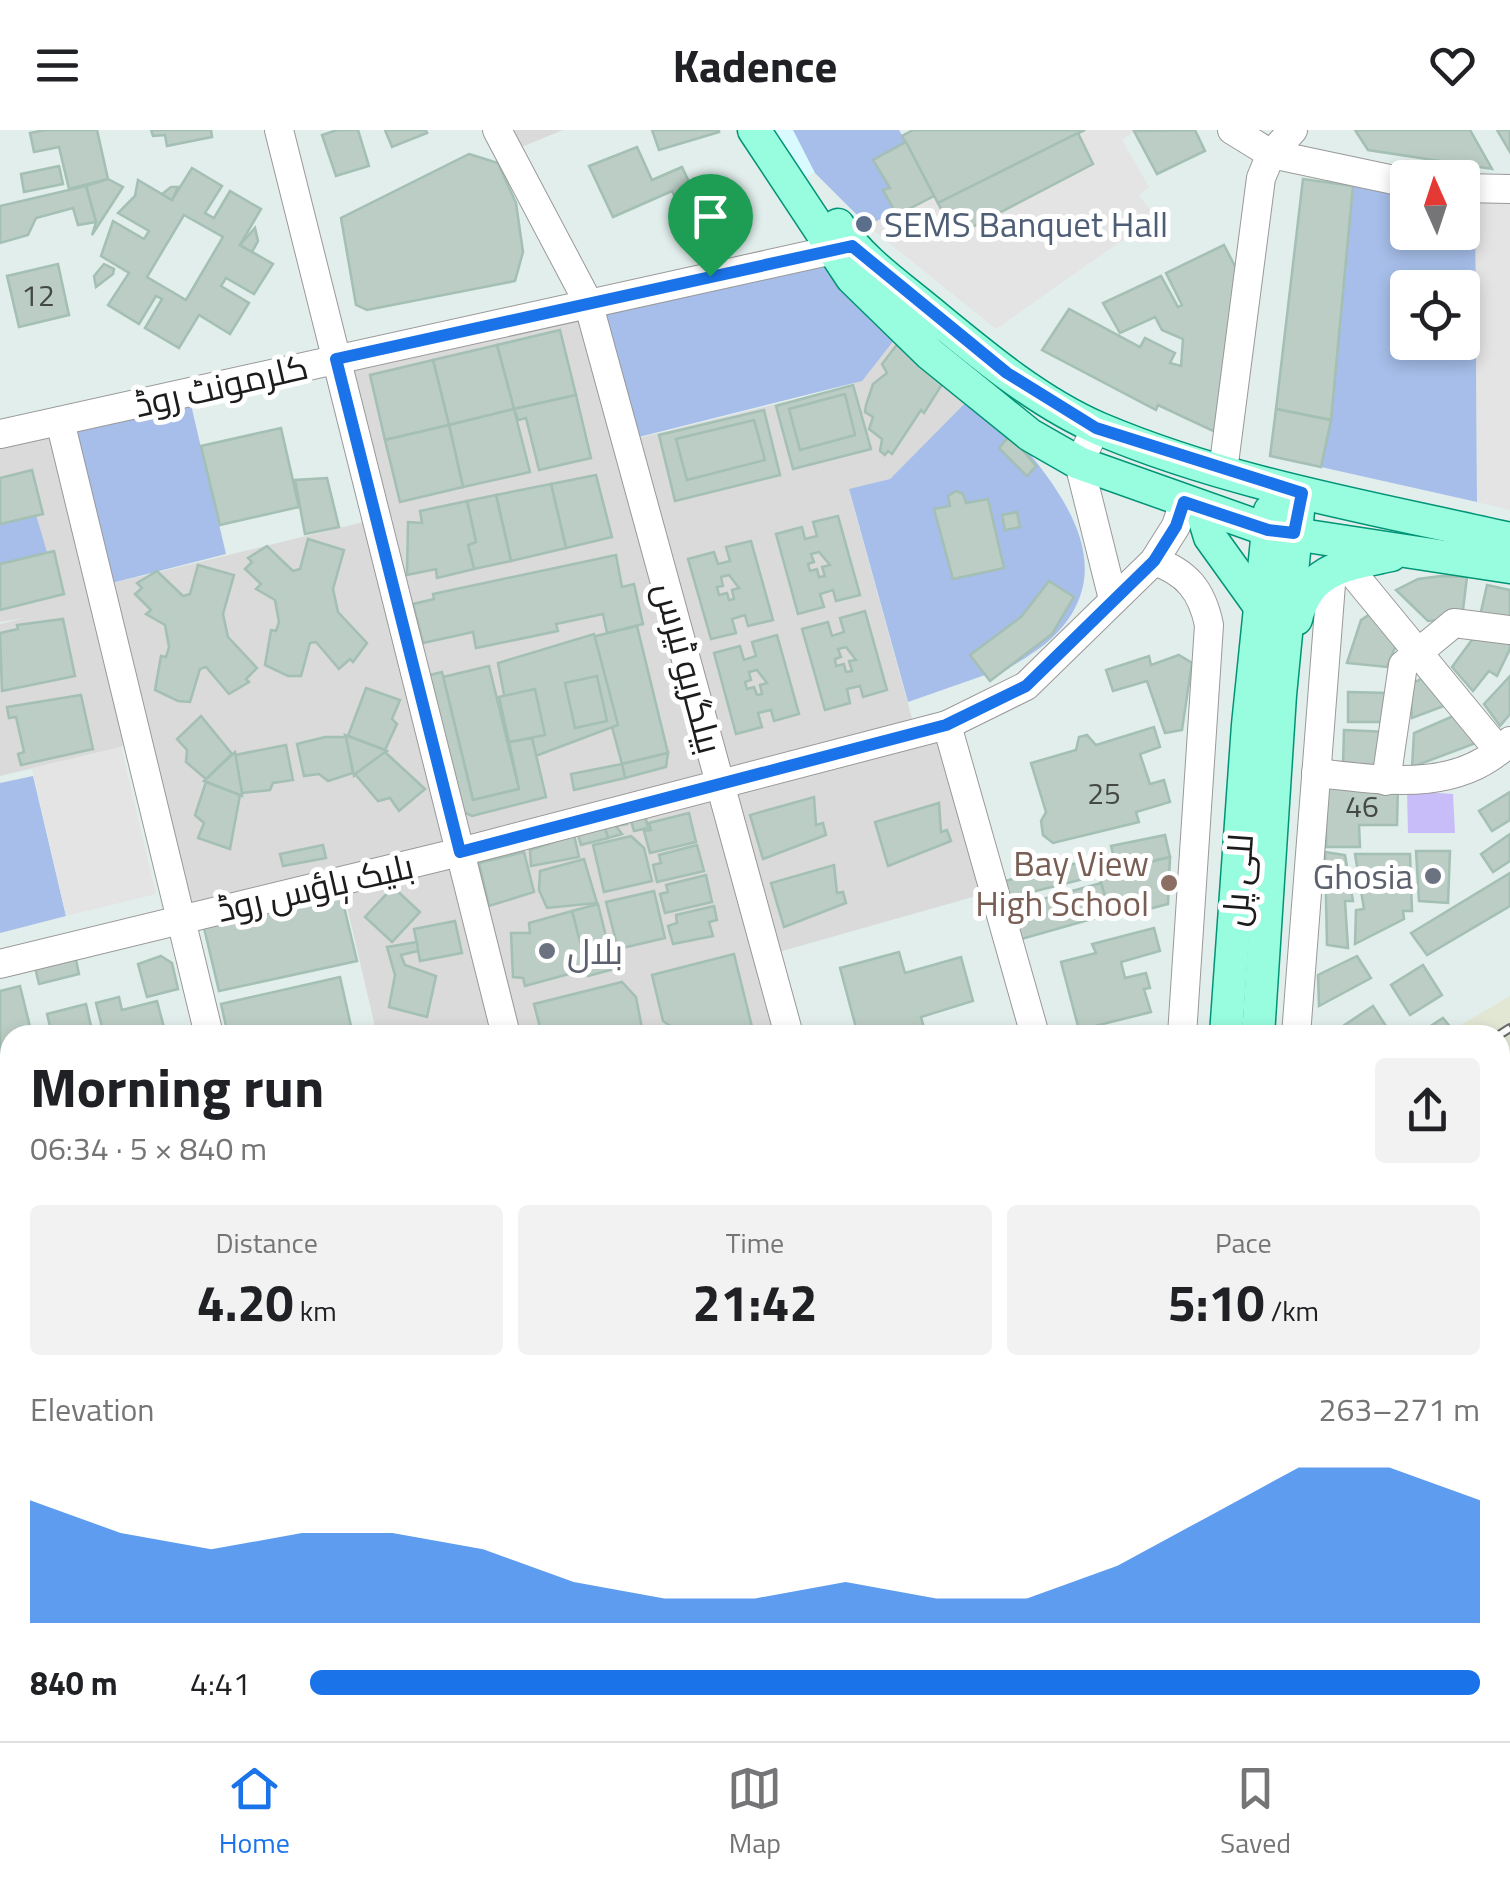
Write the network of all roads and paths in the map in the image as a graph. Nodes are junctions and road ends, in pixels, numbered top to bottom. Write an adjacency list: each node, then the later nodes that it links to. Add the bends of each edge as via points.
1 (278, 130): 13 (street)
2 (497, 130): 12 (street, بیلگریو ٹیرس)
3 (754, 130): 11 (main road)
4 (774, 130): 11 (main road)
5 (1232, 130): 7 (street)
6 (1294, 130): 7 (street)
7 (1271, 154): 8 (street); 18 (street, via 1255,210)
8 (1390, 179)
9 (1480, 188): 10 (street)
10 (1510, 189)
11 (842, 248): 12 (street, کلرمونٹ روڈ); 15 (main road, via 1007,373); 17 (main road, via 908,335 1030,435)
12 (588, 302): 13 (street, کلرمونٹ روڈ); 37 (street, بیلگریو ٹیرس)
13 (336, 359): 14 (street, کلرمونٹ روڈ); 38 (street)
14 (60, 420): 16 (street, کلرمونٹ روڈ); 39 (street)
15 (1096, 428): 17 (street); 18 (main road)
16 (0, 434)
17 (1079, 463): 20 (main road); 27 (street)
18 (1224, 470): 19 (main road)
19 (1288, 489): 21 (main road); 22 (main road)
20 (1192, 505): 21 (main road); 24 (street, بلیک ہاؤس روڈ); 28 (main road)
21 (1281, 532): 23 (main road); 28 (main road); 31 (main road)
22 (1510, 539)
23 (1416, 550): 25 (main road); 26 (main road)
24 (1154, 561): 27 (street, بلیک ہاؤس روڈ); 45 (street, via 1190,581 1208,624)
25 (1510, 566)
26 (1339, 568): 30 (street); 31 (main road, via 1302,593); 35 (street)
27 (1113, 599): 32 (street, بلیک ہاؤس روڈ, via 1026,686)
28 (1261, 608): 33 (main road)
29 (1510, 630): 30 (street, via 1454,623)
30 (1418, 653): 34 (street); 36 (street, via 1403,664 1400,676)
31 (1280, 695): 33 (main road)
32 (946, 725): 37 (street, بلیک ہاؤس روڈ); 44 (street)
33 (1263, 728): 46 (main road, للی پل); 47 (main road, للی پل)
34 (1505, 746): 36 (street, via 1446,778)
35 (1316, 773): 36 (street); 48 (street)
36 (1386, 781)
37 (722, 786): 38 (street, بلیک ہاؤس روڈ); 43 (street, بیلگریو ٹیرس)
38 (460, 852): 39 (street, بلیک ہاؤس روڈ); 42 (street)
39 (182, 918): 40 (street, بلیک ہاؤس روڈ); 41 (street)
40 (0, 964)
41 (208, 1025)
42 (503, 1025)
43 (786, 1025)
44 (1033, 1025)
45 (1183, 1025)
46 (1227, 1025)
47 (1258, 1025)
48 (1297, 1025)
49 (0, 1619): 50 (street)
50 (0, 1639)

